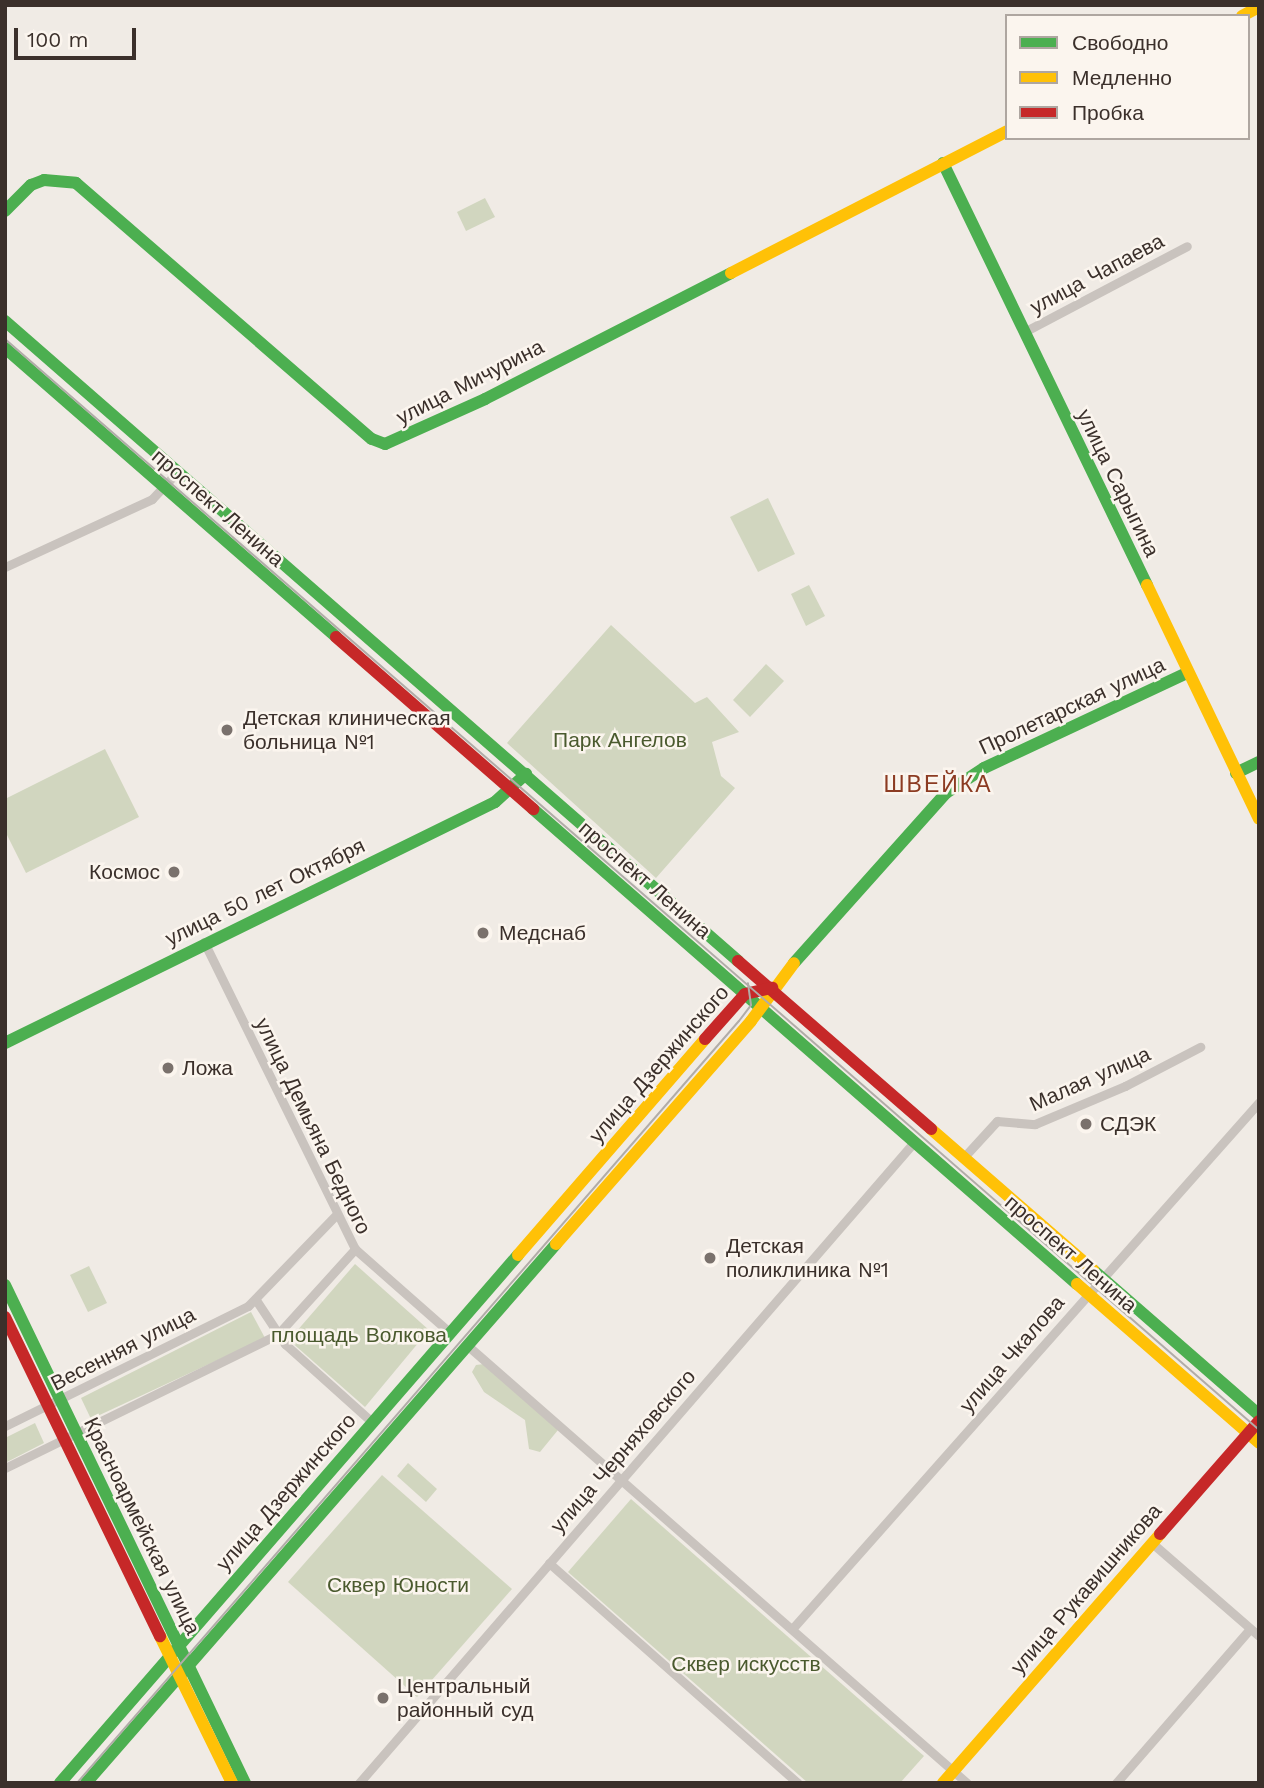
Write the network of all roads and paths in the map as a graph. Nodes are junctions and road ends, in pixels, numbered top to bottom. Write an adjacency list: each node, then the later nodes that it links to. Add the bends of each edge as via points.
1 (1005, 132): 2 (street, улица Мичурина)
2 (943, 163): 3 (street, улица Мичурина, via 485,399 385,444 372,439 76,183 44,180 31,185); 6 (street, улица Сарыгина)
3 (5, 211)
4 (1187, 246): 6 (street, улица Чапаева)
5 (5, 321): 8 (street, проспект Ленина)
6 (1024, 332): 11 (street, улица Сарыгина)
7 (5, 348): 9 (street, проспект Ленина)
8 (178, 471): 9 (street); 14 (street, проспект Ленина)
9 (164, 487): 10 (street, via 152,499); 15 (street, проспект Ленина)
10 (5, 567)
11 (1188, 673): 13 (street, улица Сарыгина); 18 (street, Пролетарская улица, via 953,786)
12 (1259, 762): 13 (street)
13 (1237, 773): 16 (street, улица Сарыгина)
14 (526, 774): 15 (street, улица 50 лет Октября); 18 (street, проспект Ленина)
15 (511, 789): 17 (street, улица 50 лет Октября, via 495,802); 19 (street, проспект Ленина)
16 (1259, 819)
17 (204, 942): 21 (street, улица 50 лет Октября); 26 (street, улица Демьяна Бедного)
18 (772, 988): 19 (street, улица Дзержинского); 20 (street, улица Дзержинского); 25 (street, проспект Ленина)
19 (745, 994): 20 (street, проспект Ленина); 33 (street, улица Дзержинского)
20 (761, 1008): 24 (street, проспект Ленина); 35 (street, улица Дзержинского)
21 (9, 1039)
22 (1200, 1047): 25 (street, Малая улица, via 1125,1086 1034,1124 997,1121)
23 (1259, 1102): 28 (street, улица Чкалова)
24 (914, 1142): 30 (street, проспект Ленина); 45 (street, улица Черняховского)
25 (964, 1157): 28 (street, проспект Ленина)
26 (335, 1216): 27 (street, улица Демьяна Бедного); 31 (street, Весенняя улица)
27 (355, 1249): 33 (street, улица Демьяна Бедного); 34 (street)
28 (1101, 1277): 30 (street, улица Чкалова); 37 (street, проспект Ленина)
29 (5, 1286): 36 (street, Красноармейская улица)
30 (1087, 1293): 41 (street, проспект Ленина); 48 (street, улица Чкалова)
31 (256, 1300): 34 (street); 36 (street, Весенняя улица)
32 (5, 1317): 36 (street, Красноармейская улица)
33 (449, 1332): 39 (street, улица Дзержинского)
34 (278, 1334): 39 (street); 42 (street)
35 (468, 1346): 45 (street); 53 (street, улица Дзержинского)
36 (54, 1403): 40 (street, Весенняя улица); 42 (street, Красноармейская улица)
37 (1259, 1415)
38 (1259, 1421): 41 (street, улица Рукавишникова)
39 (372, 1422): 51 (street, улица Дзержинского)
40 (5, 1426)
41 (1248, 1433): 43 (street, проспект Ленина); 46 (street, улица Рукавишникова)
42 (70, 1436): 44 (street); 51 (street, Красноармейская улица); 52 (street, Красноармейская улица)
43 (1259, 1443)
44 (5, 1468)
45 (622, 1479): 47 (street, улица Черняховского); 48 (street)
46 (1152, 1543): 49 (street); 55 (street, улица Рукавишникова)
47 (549, 1563): 60 (street, улица Черняховского); 61 (street)
48 (792, 1629): 55 (street)
49 (1249, 1630): 50 (street); 64 (street)
50 (1259, 1636)
51 (178, 1646): 52 (street, улица Дзержинского); 53 (street, Красноармейская улица)
52 (169, 1657): 54 (street, Красноармейская улица); 56 (street, улица Дзержинского)
53 (188, 1667): 54 (street, улица Дзержинского); 59 (street, Красноармейская улица)
54 (179, 1677): 57 (street, улица Дзержинского); 58 (street, Красноармейская улица)
55 (953, 1771): 62 (street, улица Рукавишникова); 63 (street)
56 (60, 1783)
57 (86, 1783)
58 (232, 1783)
59 (245, 1783)
60 (359, 1783)
61 (798, 1783)
62 (943, 1783)
63 (967, 1783)
64 (1116, 1783)

